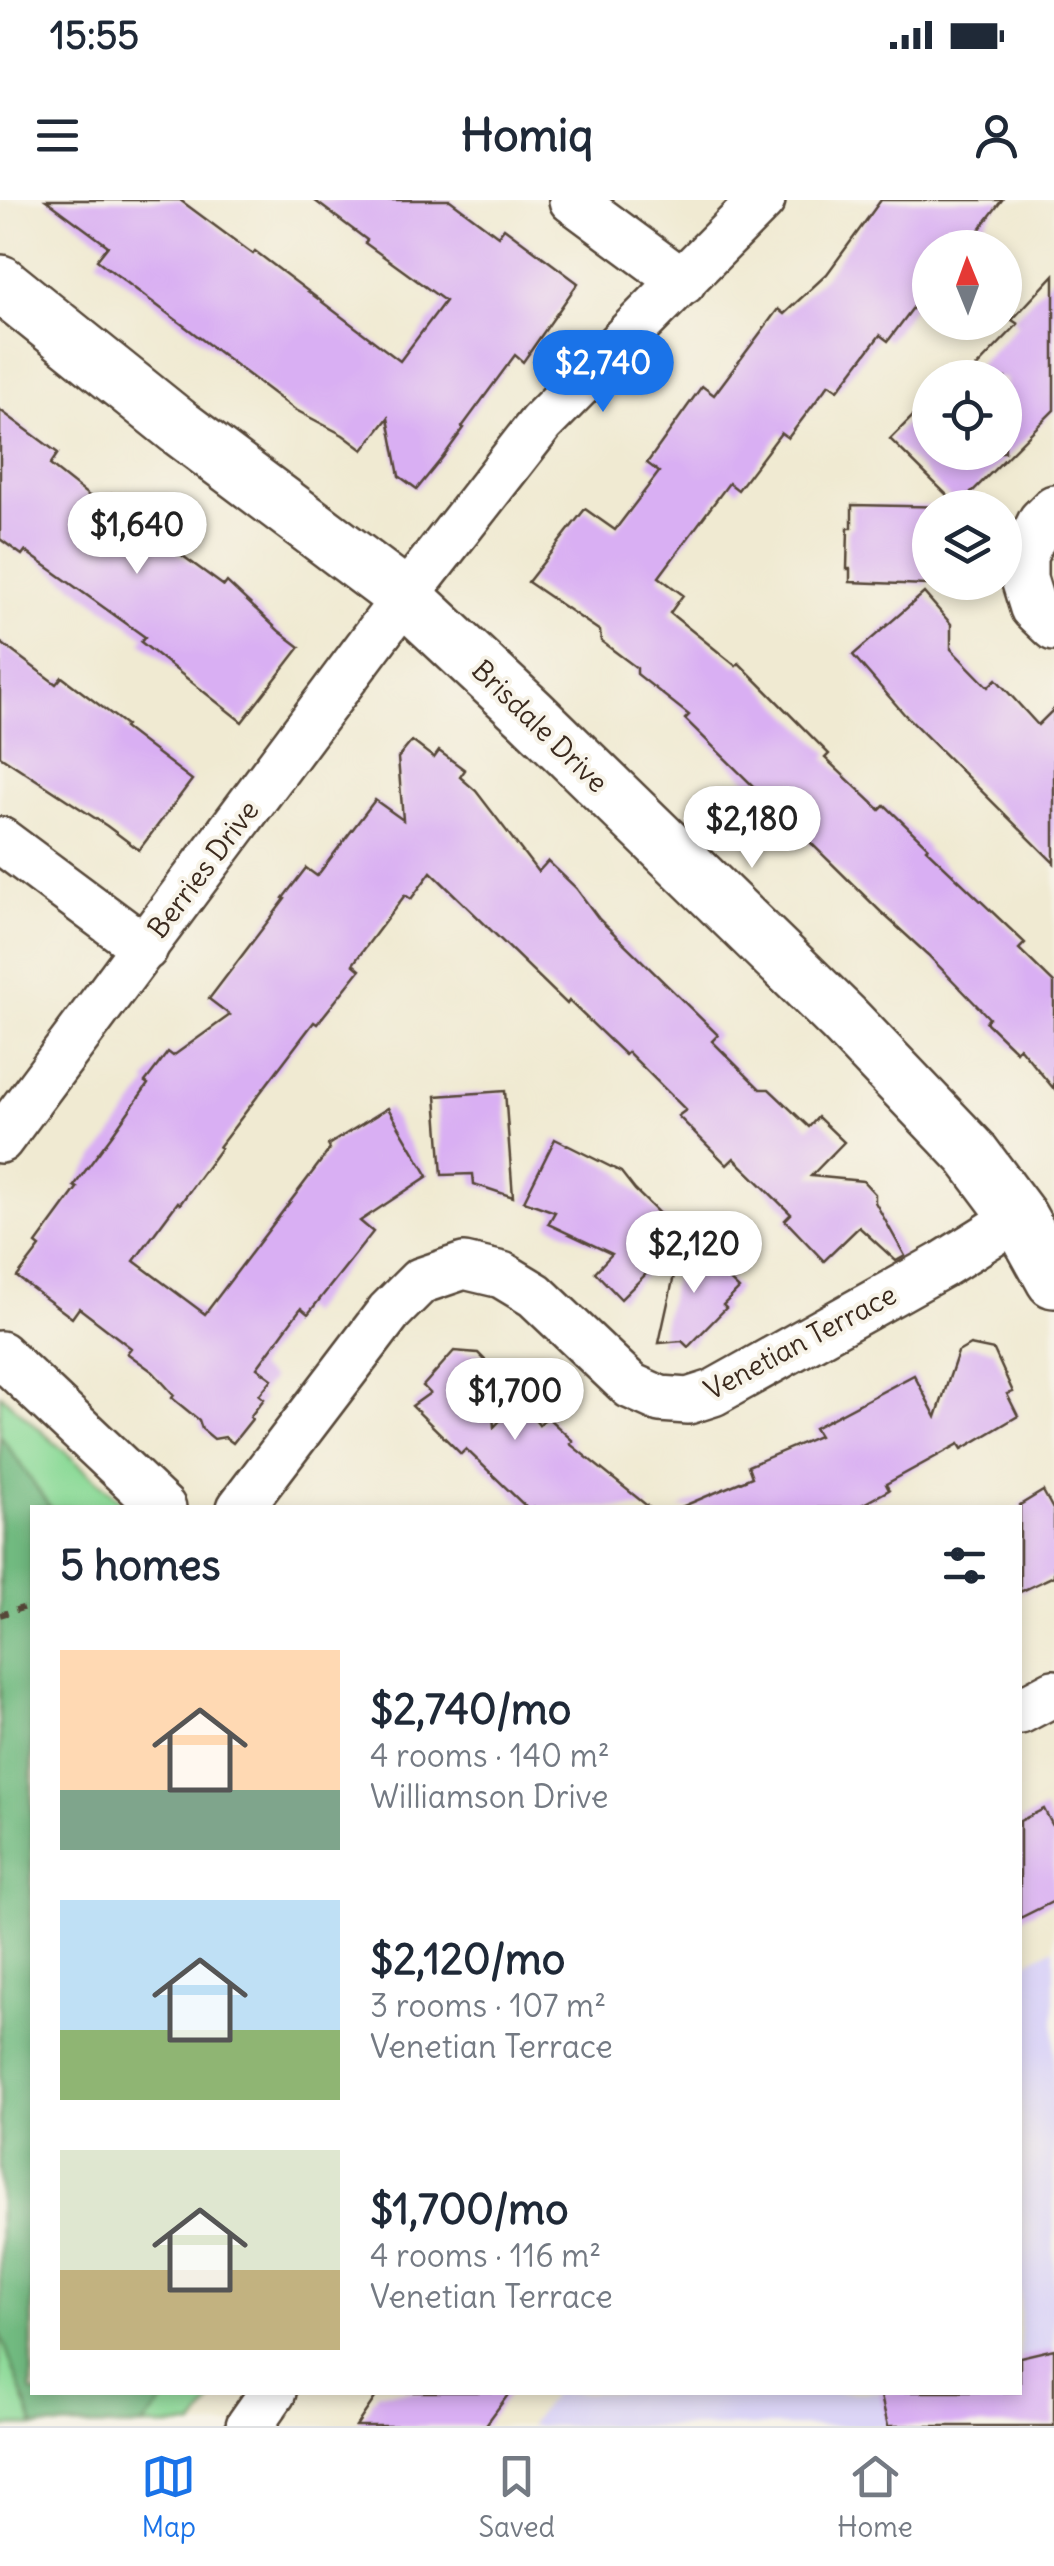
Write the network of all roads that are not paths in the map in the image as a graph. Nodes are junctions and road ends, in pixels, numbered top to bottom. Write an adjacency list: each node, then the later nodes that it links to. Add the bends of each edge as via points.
1 (572, 200): 3 (street)
2 (762, 200): 3 (street, Berries Drive)
3 (683, 282): 6 (street, Berries Drive, via 541,423)
4 (0, 283): 6 (street, Brisdale Drive)
5 (1054, 508): 7 (street, via 1024,556 1034,608)
6 (405, 597): 9 (street, Berries Drive); 11 (street, Brisdale Drive, via 843,1019 971,1154)
7 (1054, 628)
8 (0, 840): 9 (street)
9 (144, 948): 10 (street, Berries Drive)
10 (0, 1140)
11 (1019, 1217): 12 (street, Brisdale Drive); 15 (street, Venetian Terrace, via 729,1384 688,1401 660,1399 632,1386 535,1296 502,1275 464,1266 420,1281 388,1312)
12 (1054, 1280)
13 (0, 1354): 14 (street)
14 (160, 1505)
15 (242, 1505)
16 (1054, 1693): 17 (street)
17 (1022, 1711)
18 (271, 2395): 19 (street)
19 (249, 2426)

